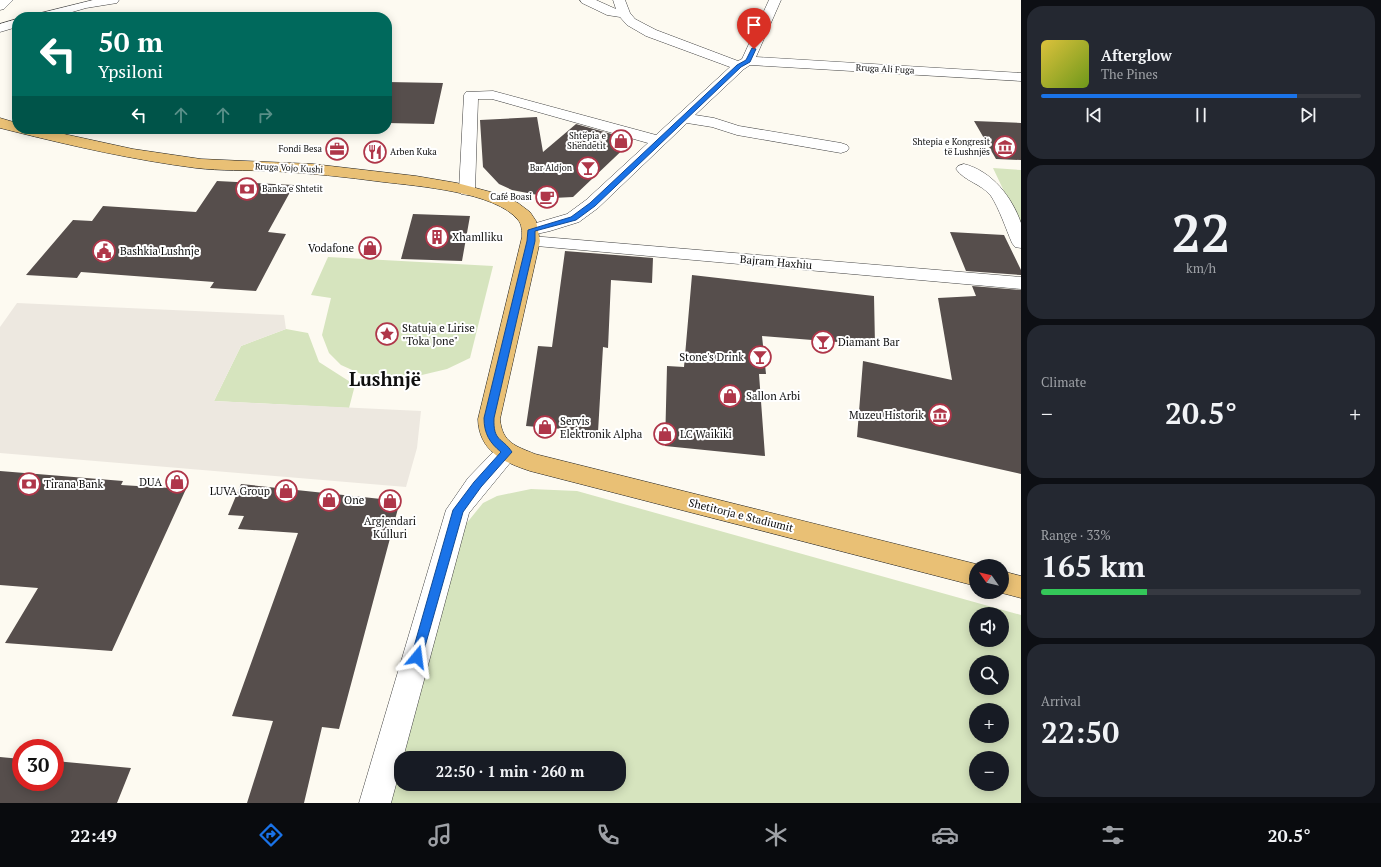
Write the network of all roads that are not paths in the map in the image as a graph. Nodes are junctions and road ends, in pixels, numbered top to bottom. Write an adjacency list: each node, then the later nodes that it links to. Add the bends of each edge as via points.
1 (7, 0): 6 (street)
2 (113, 0): 7 (street)
3 (586, 0): 8 (street, via 611,12)
4 (619, 0): 8 (street)
5 (775, 0): 11 (street)
6 (0, 6)
7 (59, 12)
8 (624, 14): 11 (street, Rruga Ali Fuga, via 631,22 651,33)
9 (12, 24): 10 (street)
10 (0, 28)
11 (744, 64): 12 (street, Rruga Ali Fuga); 13 (street)
12 (1021, 77)
13 (685, 118): 17 (street); 18 (street)
14 (0, 123): 15 (main road)
15 (12, 127)
16 (42, 134): 20 (main road, Rruga Vojo Kushi, via 88,146 204,165 271,166 354,173 430,182)
17 (660, 141): 20 (street, via 493,96 470,95); 21 (street, via 592,204 573,218)
18 (841, 148)
19 (964, 169): 22 (street, via 984,181 998,194)
20 (467, 190): 21 (main road, Rruga Vojo Kushi, via 509,205 524,216)
21 (531, 235): 23 (street, Bajram Haxhiu); 24 (main road, via 489,418 489,430 495,442)
22 (1021, 243)
23 (1021, 283)
24 (507, 452): 25 (main road, Shetitorja e Stadiumit, via 530,462); 28 (street, via 458,510)
25 (969, 573)
26 (1009, 584): 27 (main road)
27 (1021, 587)
28 (375, 803)

